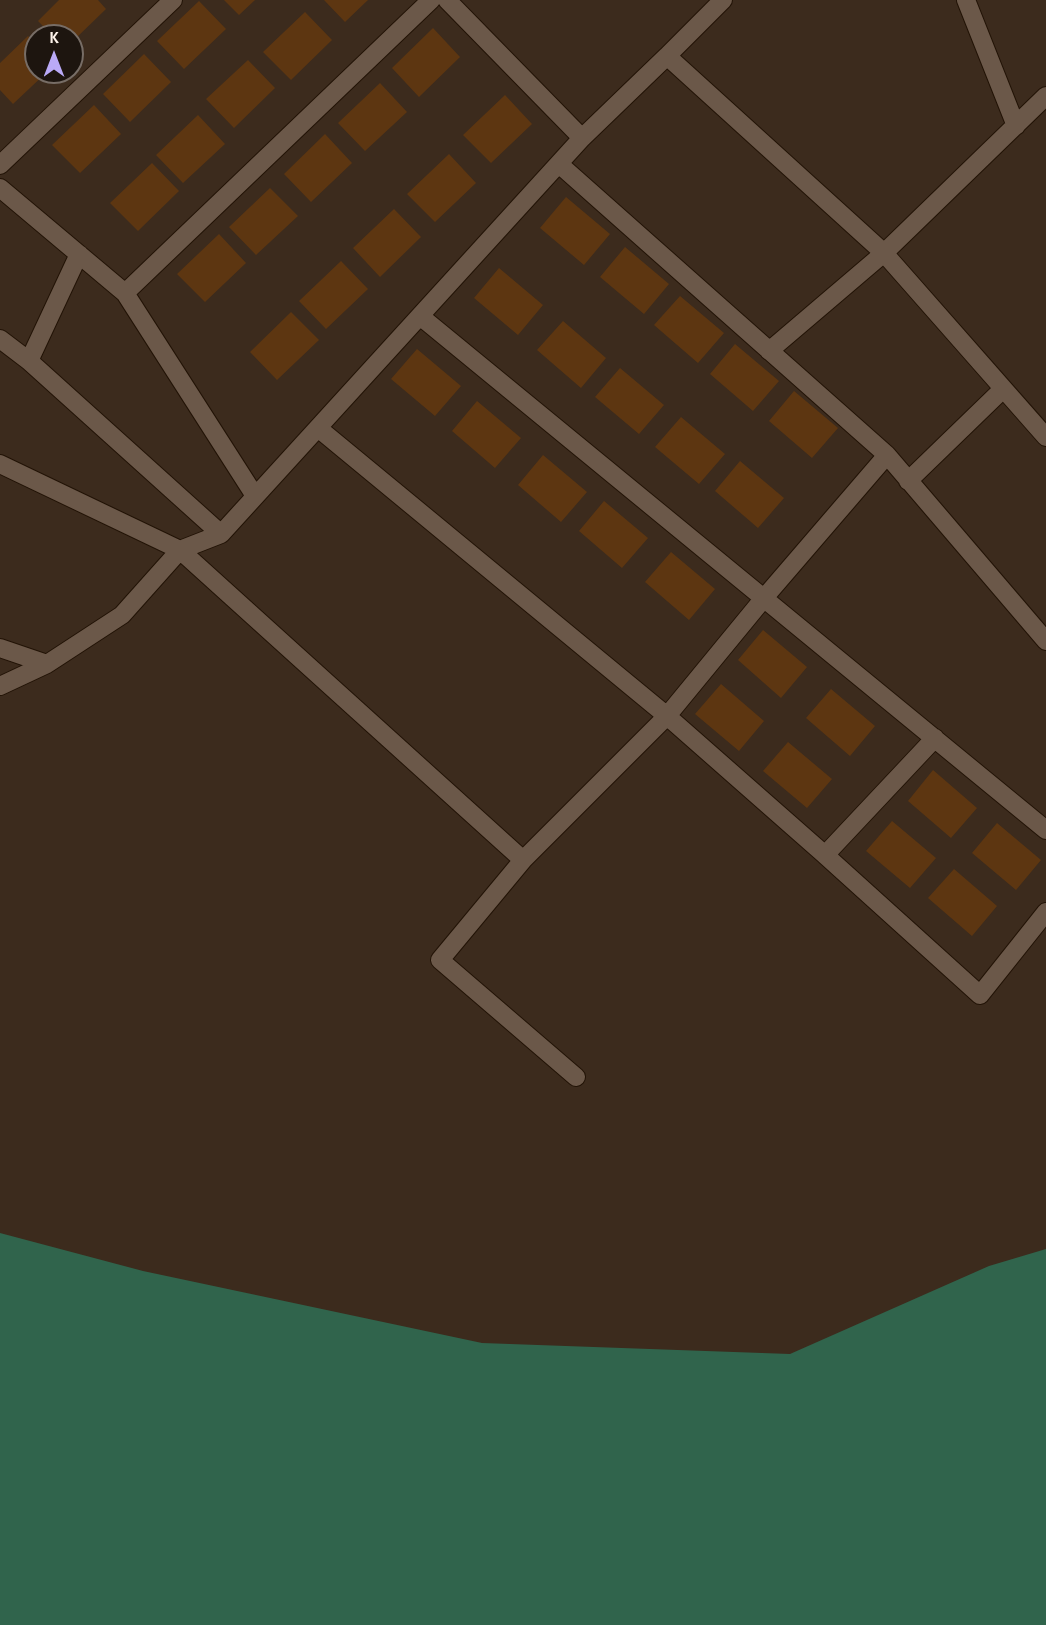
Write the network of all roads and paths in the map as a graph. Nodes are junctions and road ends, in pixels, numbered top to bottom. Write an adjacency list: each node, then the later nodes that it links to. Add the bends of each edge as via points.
1 (173, 0): 11 (street)
2 (431, 0): 15 (street)
3 (447, 0): 9 (street)
4 (723, 0): 6 (street)
5 (966, 0): 8 (street)
6 (667, 56): 9 (street); 13 (street)
7 (1046, 96): 8 (street)
8 (1016, 126): 13 (street)
9 (582, 138): 10 (street)
10 (559, 164): 16 (street); 18 (street)
11 (0, 165)
12 (0, 188): 14 (street)
13 (884, 253): 18 (street); 20 (street)
14 (79, 254): 15 (street); 19 (street)
15 (125, 293): 26 (street)
16 (420, 316): 21 (street); 29 (street)
17 (0, 339): 19 (street)
18 (769, 351): 23 (street)
19 (29, 361): 27 (street)
20 (1003, 388): 22 (street); 25 (street)
21 (318, 428): 26 (street); 34 (street)
22 (1046, 437)
23 (887, 455): 25 (street); 29 (street)
24 (0, 464): 28 (street)
25 (908, 481): 30 (street)
26 (255, 496): 27 (street)
27 (221, 534): 28 (street)
28 (180, 550): 32 (street, via 122,615); 38 (street)
29 (764, 598): 34 (street); 35 (street)
30 (1046, 641)
31 (0, 648): 32 (street)
32 (47, 664): 33 (street)
33 (0, 686)
34 (667, 716): 37 (street); 38 (street)
35 (935, 738): 36 (street); 37 (street)
36 (1046, 830)
37 (825, 855): 39 (street, via 980,994)
38 (524, 860): 40 (street, via 440,960)
39 (1046, 912)
40 (576, 1077)

